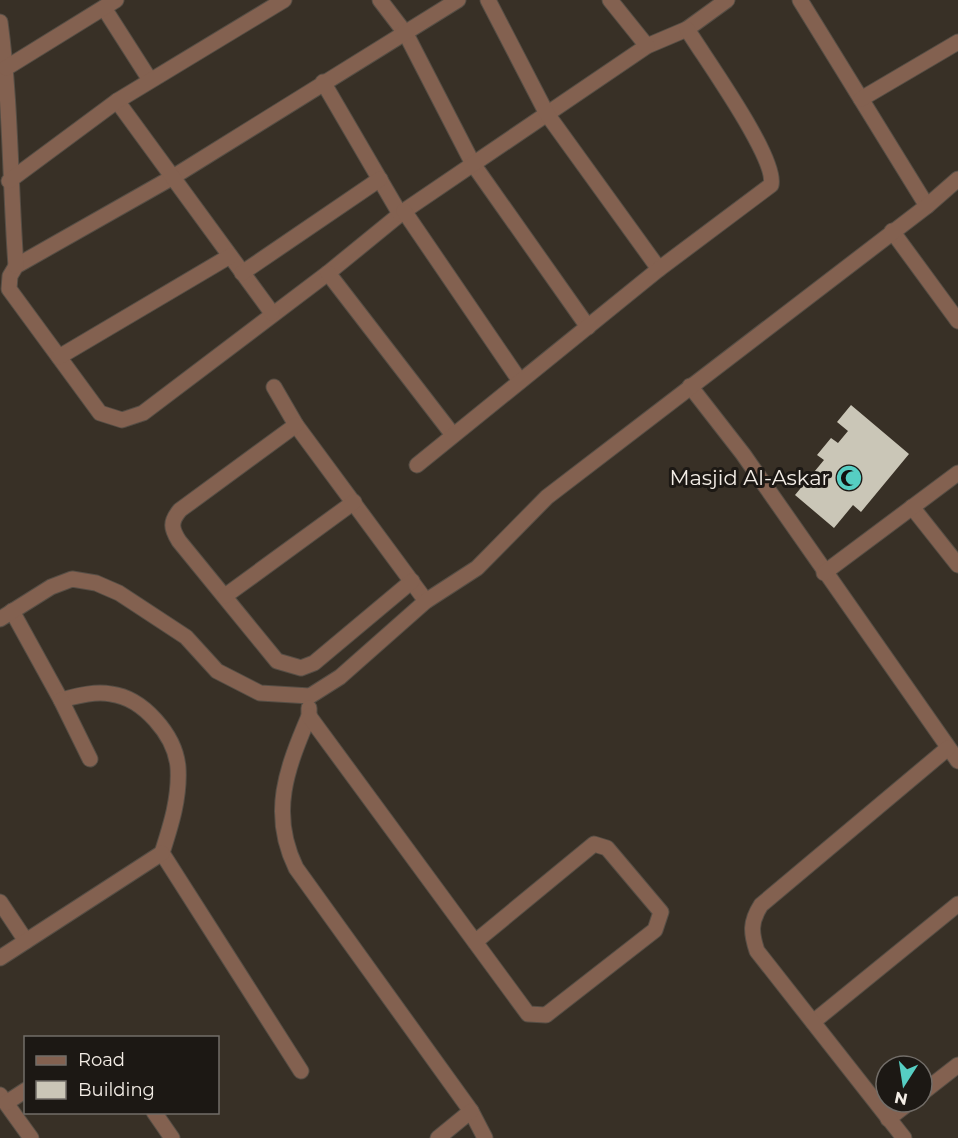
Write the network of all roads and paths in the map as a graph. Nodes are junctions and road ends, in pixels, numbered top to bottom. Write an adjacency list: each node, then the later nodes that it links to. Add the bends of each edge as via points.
1 (284, 0): 15 (street)
2 (380, 0): 11 (street)
3 (458, 0): 11 (street)
4 (488, 0): 19 (street)
5 (610, 0): 13 (street)
6 (727, 0): 10 (street)
7 (800, 0): 17 (street)
8 (110, 4): 14 (street); 15 (street)
9 (0, 22): 14 (street)
10 (687, 29): 13 (street); 30 (street, via 759,143 773,177 762,193)
11 (406, 34): 16 (street); 20 (street)
12 (958, 42): 17 (street)
13 (647, 46): 19 (street)
14 (6, 68): 24 (street)
15 (150, 80): 18 (street)
16 (323, 82): 21 (street); 22 (street)
17 (861, 99): 25 (street)
18 (117, 101): 21 (street); 24 (street)
19 (547, 114): 20 (street); 30 (street)
20 (473, 164): 26 (street); 35 (street)
21 (173, 177): 28 (street); 29 (street)
22 (380, 179): 26 (street); 31 (street)
23 (958, 179): 25 (street)
24 (9, 181): 29 (street)
25 (927, 206): 27 (street)
26 (402, 212): 32 (street); 37 (street)
27 (891, 231): 34 (street); 38 (street)
28 (230, 256): 31 (street); 36 (street)
29 (16, 266): 36 (street, via 9,289)
30 (659, 269): 35 (street)
31 (242, 273): 33 (street)
32 (328, 273): 33 (street); 41 (street)
33 (272, 313): 36 (street, via 143,413 122,420 100,412)
34 (958, 321)
35 (588, 327): 37 (street)
36 (59, 357)
37 (520, 381): 41 (street)
38 (690, 386): 47 (street); 50 (street, via 547,497 477,568)
39 (274, 387): 40 (street)
40 (296, 425): 44 (street); 49 (street, via 172,519 171,529 179,541)
41 (453, 435): 42 (street)
42 (417, 465)
43 (958, 473): 45 (street)
44 (354, 502): 48 (street); 49 (street)
45 (912, 507): 46 (street); 47 (street)
46 (958, 565)
47 (824, 573): 55 (street)
48 (412, 581): 49 (street, via 314,663 301,668 277,661); 50 (street)
49 (225, 596)
50 (426, 601): 52 (street, via 340,677)
51 (6, 615): 52 (street, via 51,587 72,579 96,583 186,637 217,671 260,693); 53 (street)
52 (310, 696): 54 (street)
53 (61, 700): 56 (street); 58 (street, via 91,693 111,694 143,708 159,726 172,746 178,766 173,820)
54 (309, 716): 62 (street); 70 (street, via 286,772 283,828 287,850 296,868)
55 (948, 748): 57 (street); 64 (street, via 761,905 755,915 751,933 757,951)
56 (90, 759)
57 (958, 761)
58 (162, 853): 61 (street); 66 (street)
59 (0, 902): 61 (street)
60 (958, 904): 64 (street)
61 (26, 941): 63 (street)
62 (475, 942): 62 (street, via 528,1014 546,1015 655,930 661,912 607,848 594,844)
63 (0, 958)
64 (813, 1022): 73 (street)
65 (958, 1065): 67 (street)
66 (301, 1071)
67 (934, 1084)
68 (24, 1091): 69 (street)
69 (3, 1099): 74 (street)
70 (471, 1111): 76 (street); 77 (street)
71 (155, 1114): 75 (street)
72 (894, 1114): 73 (street)
73 (888, 1119): 78 (street)
74 (31, 1138)
75 (172, 1138)
76 (438, 1138)
77 (485, 1138)
78 (904, 1138)

